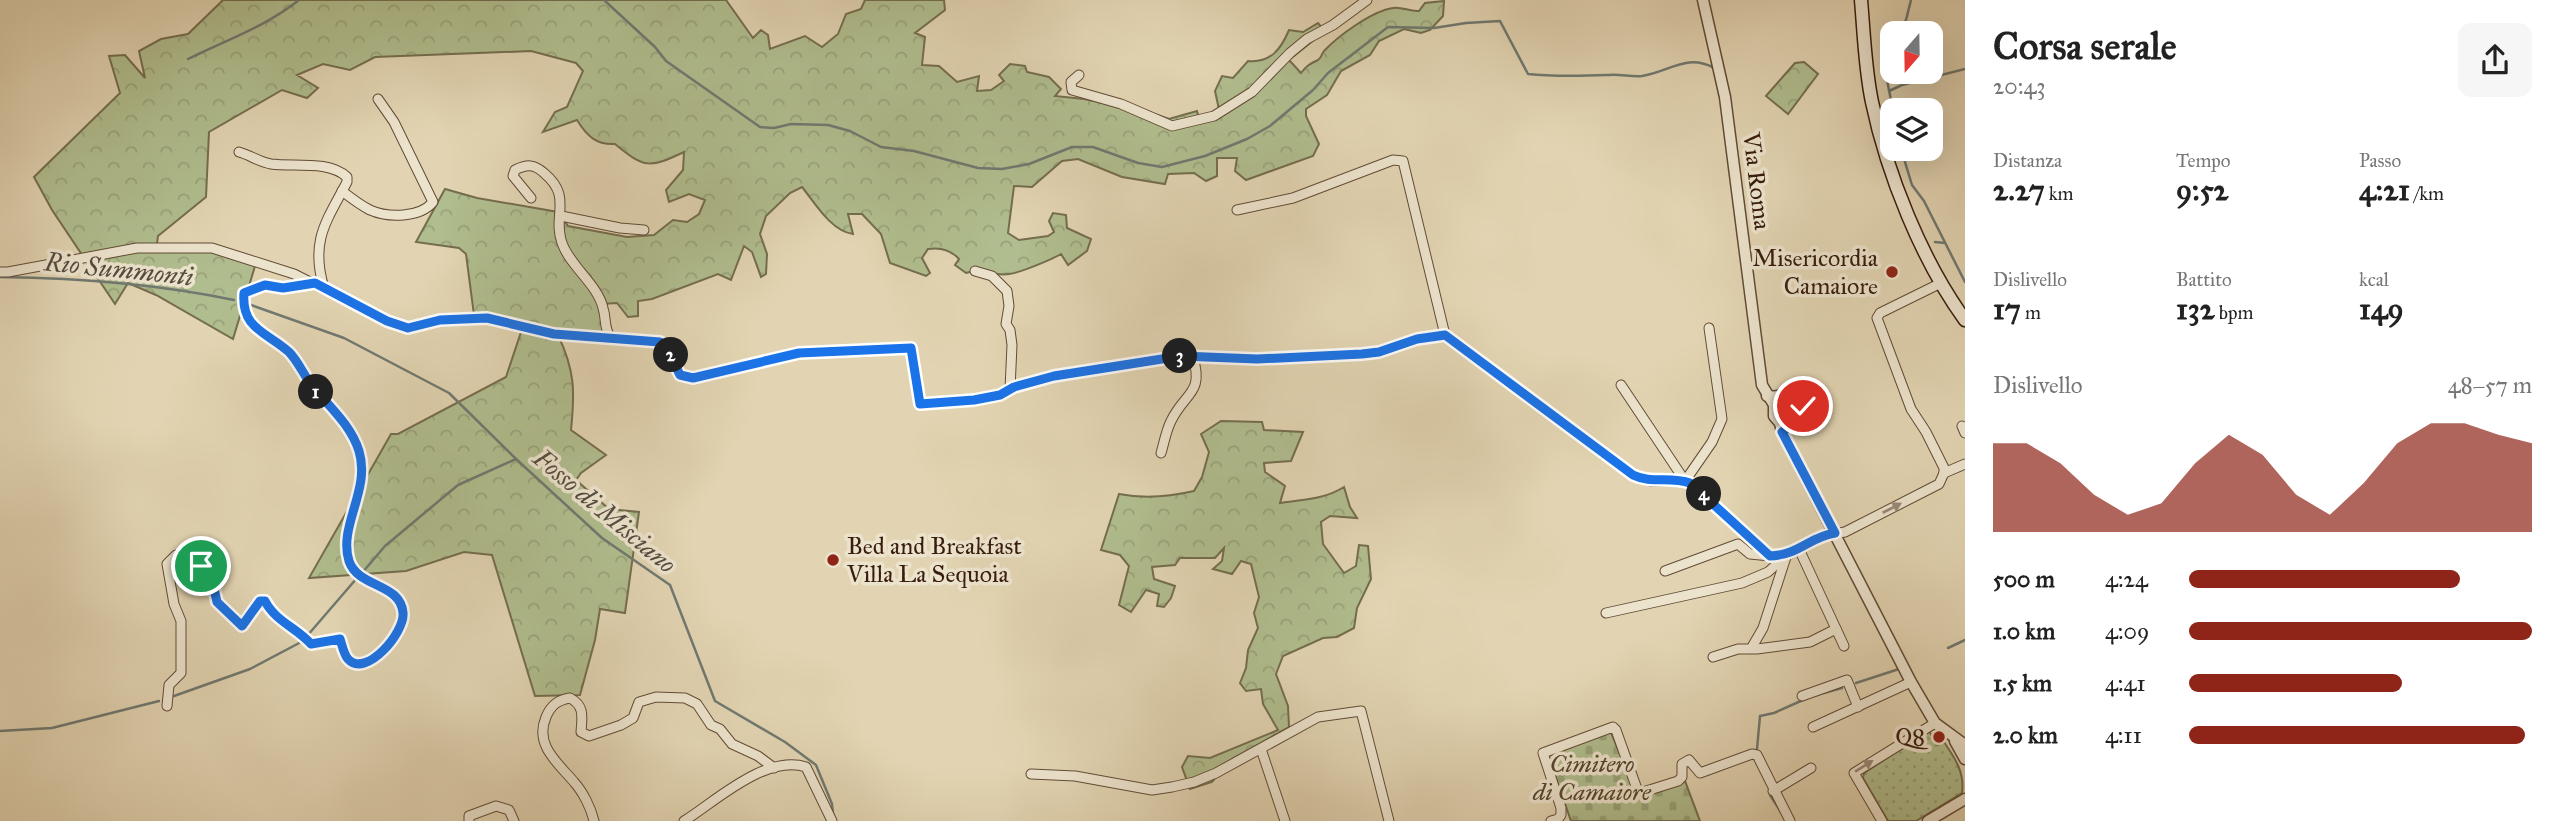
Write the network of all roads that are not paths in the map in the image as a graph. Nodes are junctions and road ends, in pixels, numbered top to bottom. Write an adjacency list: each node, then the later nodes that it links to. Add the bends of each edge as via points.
1 (1367, 0): 4 (street, via 1290,53 1252,92 1214,116 1189,123 1172,126 1072,90 1071,82)
2 (1703, 0): 23 (street, Via Roma, via 1724,97 1762,385)
3 (1861, 0): 14 (main road, via 1869,82 1880,133 1903,205)
4 (1079, 75)
5 (378, 99): 7 (street, via 433,202 420,212 396,215 371,211)
6 (239, 152): 7 (street, via 269,164 341,171 347,177)
7 (342, 191): 15 (street, via 318,246)
8 (531, 198): 10 (street, via 513,176 524,165 535,166 556,184)
9 (1237, 210): 18 (street, via 1293,198 1393,160 1404,161)
10 (561, 216): 11 (street); 19 (street, via 563,247 603,306 605,329)
11 (644, 230)
12 (975, 271): 22 (street, via 992,276 1007,291)
13 (0, 272): 15 (street, via 136,248 212,248)
14 (1941, 283): 16 (main road); 27 (street, via 1877,318 1911,410 1930,438)
15 (319, 285): 19 (street, via 408,328 440,320 487,318 554,334); 41 (street, via 265,285 244,293 243,308 255,326 289,352 343,419 359,450 361,489 348,559 359,576 392,592 403,610 403,623 390,644 366,663 356,664 347,659 340,639 311,644 276,617 265,601 260,601 242,626 217,602 213,584 203,577 201,566 186,555 176,555 167,564 181,621 183,655 181,673 169,685)
16 (1965, 320)
17 (1709, 328): 28 (street, via 1722,419)
18 (1445, 335): 20 (street, via 1362,354); 28 (street, via 1633,475 1651,481)
19 (611, 338): 22 (street, via 660,342 680,375 693,378 799,353 911,348 920,404 974,400)
20 (1193, 357): 22 (street, via 1071,372); 25 (street, via 1198,378 1169,423)
21 (1621, 385): 28 (street)
22 (1010, 389)
23 (1773, 399): 24 (street, Via Roma, via 1774,416); 24 (street, via 1792,395 1803,406 1795,424)
24 (1784, 427): 29 (street, Via Roma)
25 (1161, 453)
26 (1965, 464): 27 (street)
27 (1944, 474): 29 (street, one-way to 27, via 1939,484)
28 (1685, 481): 31 (street)
29 (1835, 533): 30 (street); 39 (street, Via Roma)
30 (1800, 549): 32 (street); 35 (street)
31 (1770, 556): 32 (street); 33 (street, via 1758,557 1738,544)
32 (1786, 556): 34 (street, via 1768,572 1742,583); 37 (street, via 1763,628)
33 (1665, 571)
34 (1606, 613)
35 (1836, 629): 36 (street); 37 (street, via 1810,642)
36 (1844, 646)
37 (1752, 647): 38 (street)
38 (1713, 657)
39 (1911, 682): 42 (street); 43 (street, Via Roma)
40 (1802, 696): 42 (street, via 1847,680)
41 (167, 706)
42 (1858, 707): 44 (street)
43 (1935, 723): 45 (street, Via Roma); 64 (street, one-way to 43, via 1854,773)
44 (1814, 727)
45 (1952, 736): 46 (street, Via Roma); 48 (street, Via Roma)
46 (1965, 745)
47 (1261, 749): 51 (street, via 1194,782 1152,790 1075,776); 60 (street); 61 (street, via 1318,717 1361,711)
48 (1965, 759)
49 (774, 768): 57 (street, via 732,744 697,704 685,698 656,697 639,702 633,718 589,736 580,732 583,712 578,702 561,699 545,719 543,742 555,763 576,783); 58 (street, via 759,772); 59 (street, via 806,767)
50 (1811, 768): 52 (street)
51 (1031, 774)
52 (1773, 791): 62 (street, via 1757,755 1700,773 1689,760 1682,764 1678,781 1640,793 1616,730 1609,727 1543,753 1561,808 1558,819); 63 (street)
53 (1965, 799): 54 (street)
54 (1945, 817): 65 (street)
55 (469, 821): 56 (street, via 469,816 496,806 509,810)
56 (514, 821)
57 (594, 821)
58 (684, 821)
59 (832, 821)
60 (1285, 821)
61 (1389, 821)
62 (1551, 821)
63 (1790, 821)
64 (1882, 821)
65 (1928, 821)

